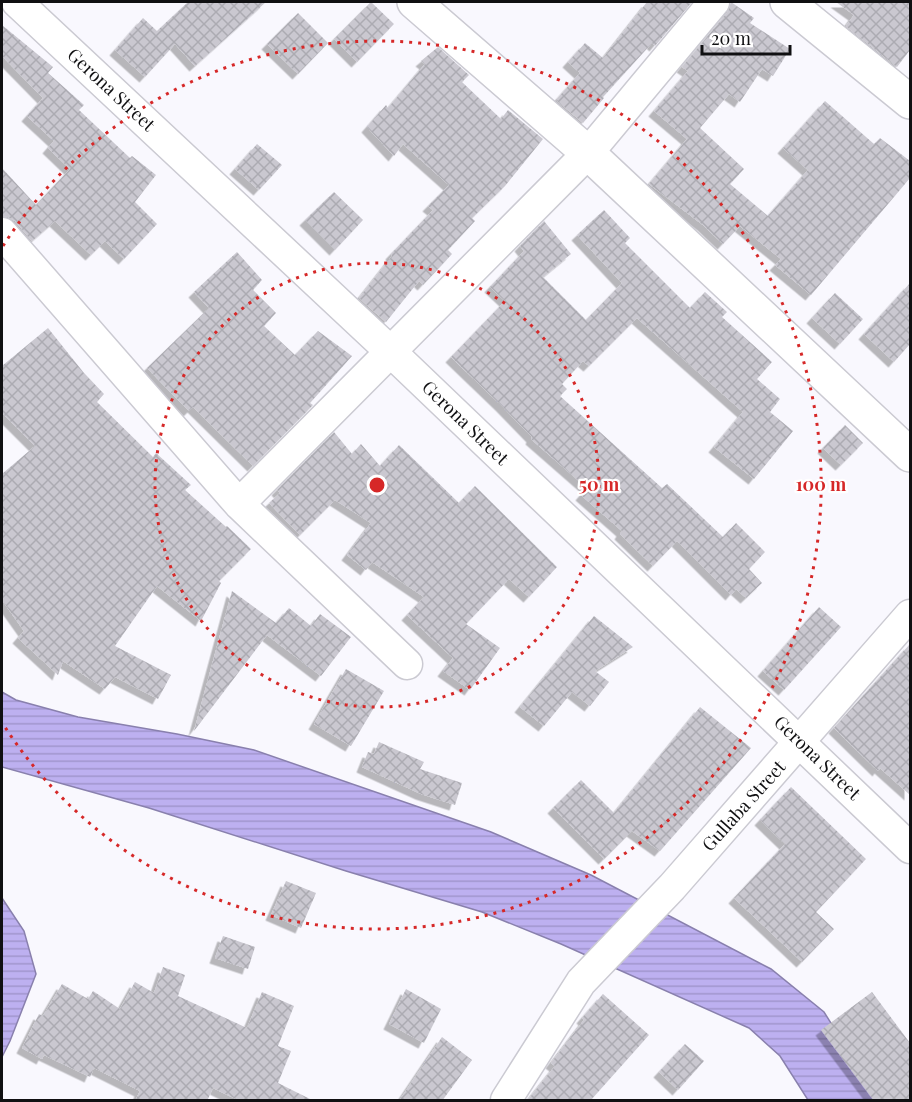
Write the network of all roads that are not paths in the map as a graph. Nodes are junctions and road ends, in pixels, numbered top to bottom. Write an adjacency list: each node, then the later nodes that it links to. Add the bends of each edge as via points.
1 (17, 2): 8 (street, Gerona Street)
2 (414, 2): 6 (street)
3 (714, 2): 6 (street)
4 (787, 2): 5 (street)
5 (910, 102)
6 (588, 153): 8 (street); 9 (street)
7 (2, 233): 10 (street)
8 (391, 352): 10 (street); 13 (street, Gerona Street)
9 (910, 455)
10 (239, 504): 12 (street)
11 (910, 615): 13 (street, Gullaba Street)
12 (407, 664)
13 (800, 742): 14 (street, Gerona Street); 15 (street, Gullaba Street, via 672,887 581,982)
14 (910, 848)
15 (506, 1101)

